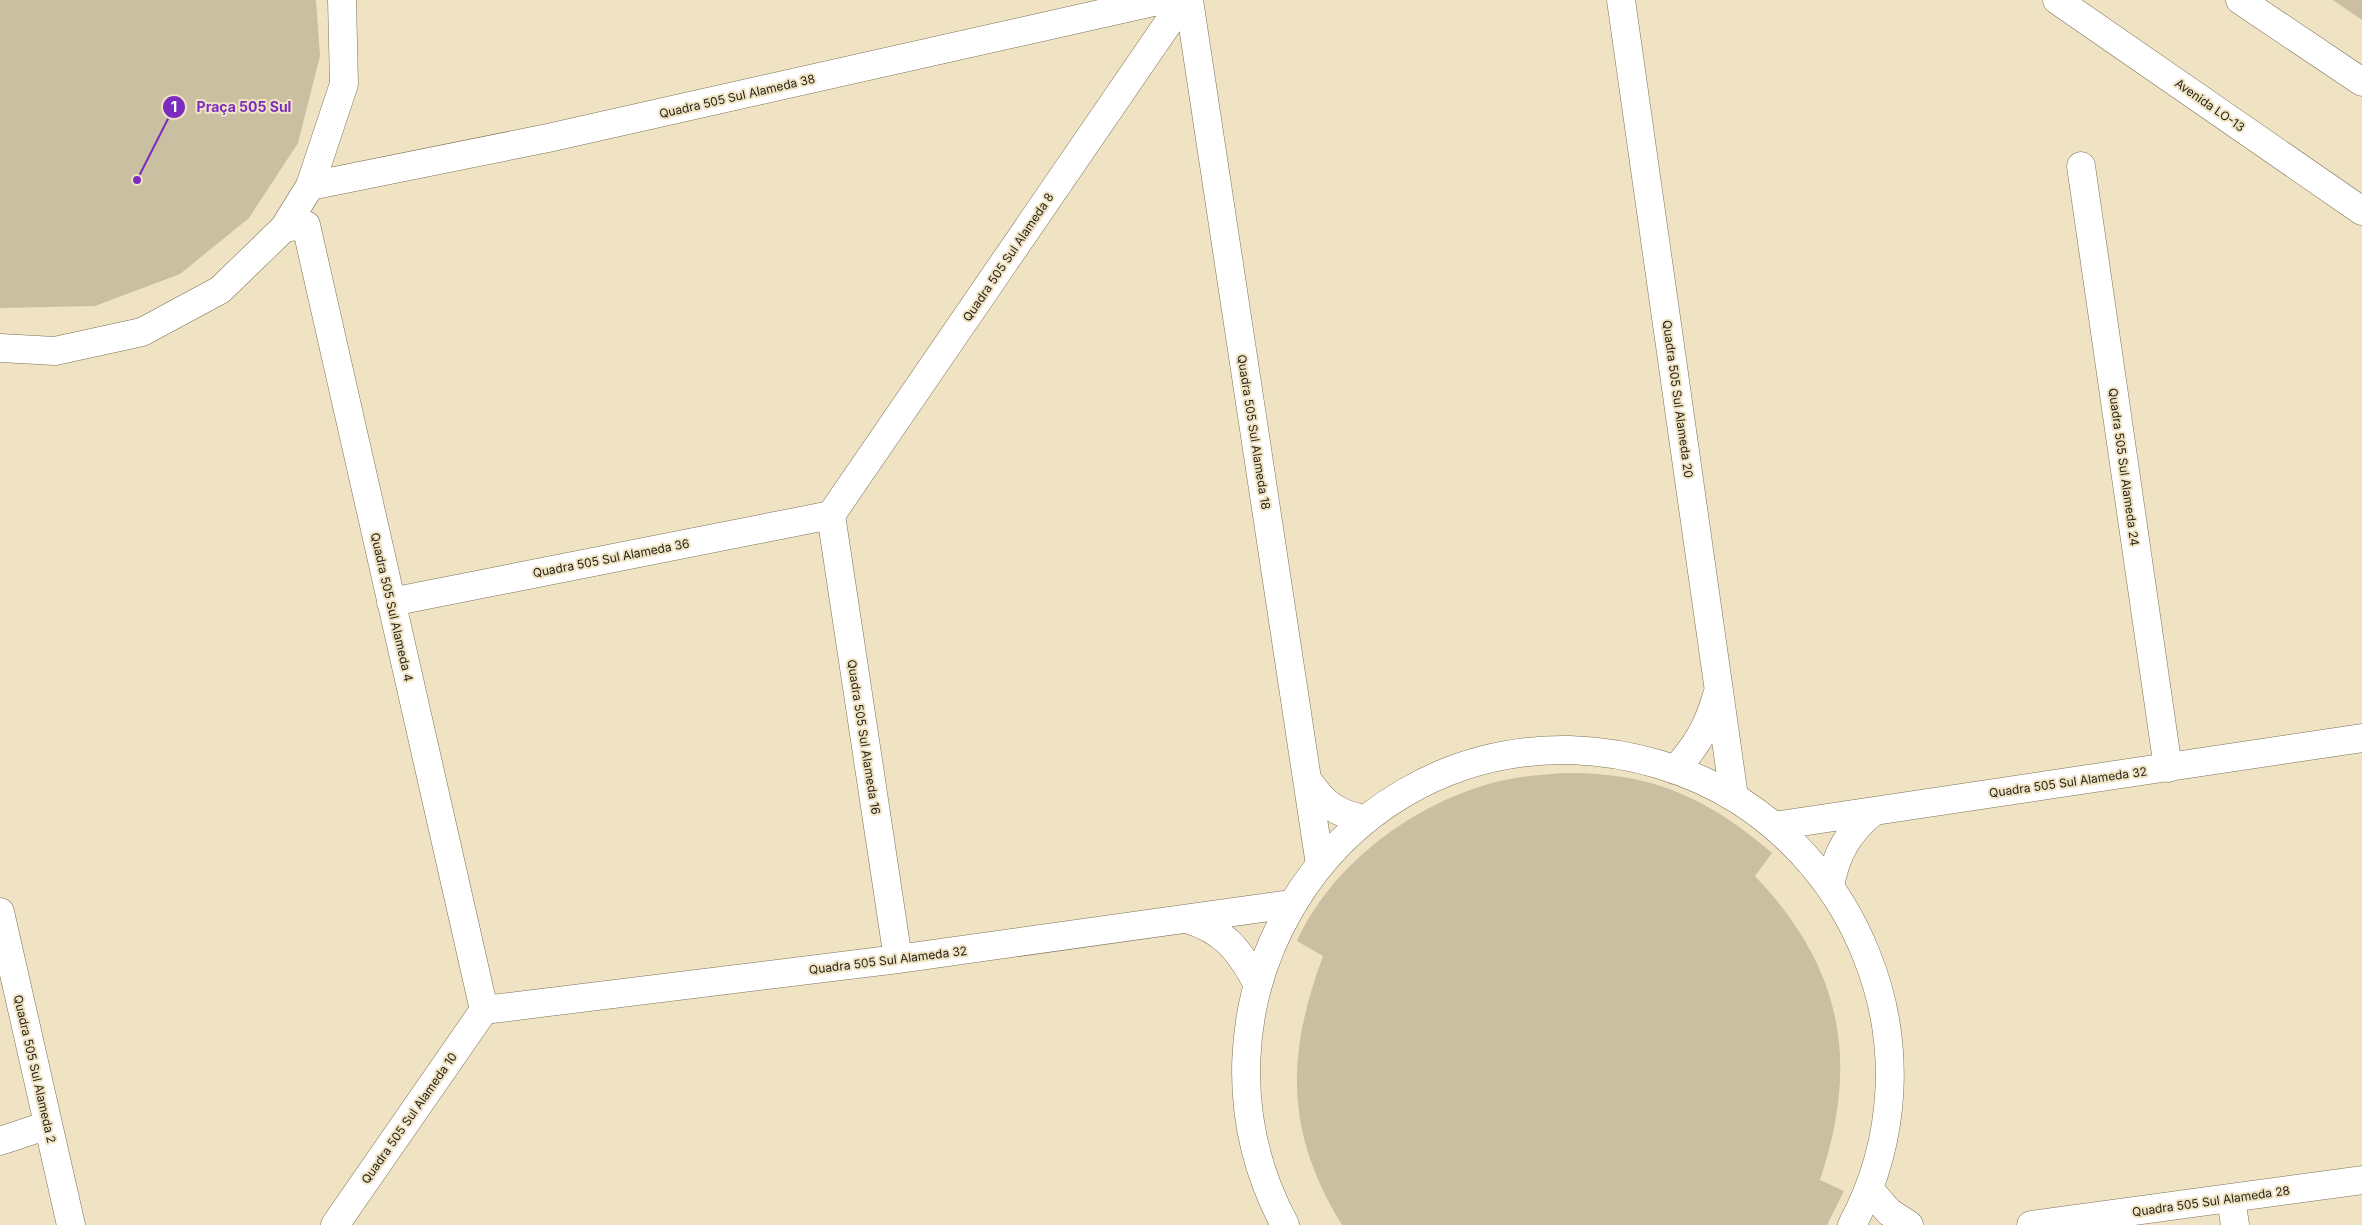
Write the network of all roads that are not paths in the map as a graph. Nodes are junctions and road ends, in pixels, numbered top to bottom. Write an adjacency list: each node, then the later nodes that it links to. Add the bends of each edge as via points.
1 (342, 0): 10 (street, via 344,84)
2 (1162, 0): 10 (street, Quadra 505 Sul Alameda 38, via 548,138)
3 (1184, 0): 14 (street, Quadra 505 Sul Alameda 8)
4 (1189, 0): 20 (street, Quadra 505 Sul Alameda 18)
5 (1621, 0): 16 (street, Quadra 505 Sul Alameda 20)
6 (2057, 0): 11 (street, Avenida LO-13)
7 (2240, 0): 8 (street)
8 (2362, 82)
9 (2081, 166): 18 (street, Quadra 505 Sul Alameda 24)
10 (310, 186): 12 (street)
11 (2362, 211)
12 (284, 228): 13 (street, via 220,290 142,332 55,351); 15 (street, Quadra 505 Sul Alameda 4, via 306,225)
13 (0, 348)
14 (831, 515): 15 (street, Quadra 505 Sul Alameda 36); 30 (street, Quadra 505 Sul Alameda 16)
15 (392, 602): 32 (street, Quadra 505 Sul Alameda 4)
16 (1719, 689): 19 (street, via 1706,728); 21 (street, Quadra 505 Sul Alameda 20)
17 (2362, 738): 18 (street, Quadra 505 Sul Alameda 32)
18 (2168, 768): 22 (street, Quadra 505 Sul Alameda 32)
19 (1675, 770): 21 (street); 23 (street, via 1644,760 1595,752 1514,754 1436,777)
20 (1306, 778): 23 (street, via 1330,808); 25 (street, Quadra 505 Sul Alameda 18)
21 (1734, 797): 24 (street)
22 (1874, 811): 24 (street, Quadra 505 Sul Alameda 32); 26 (street, via 1846,838)
23 (1366, 819): 25 (street)
24 (1774, 826): 26 (street)
25 (1320, 865): 27 (street)
26 (1830, 886): 36 (street, via 1855,928 1874,972 1888,1034 1888,1113)
27 (1291, 904): 29 (street, Quadra 505 Sul Alameda 32); 31 (street)
28 (0, 912): 33 (street, Quadra 505 Sul Alameda 2)
29 (1187, 919): 30 (street, Quadra 505 Sul Alameda 32); 31 (street, via 1209,926 1224,936)
30 (898, 959): 32 (street, Quadra 505 Sul Alameda 32)
31 (1256, 983): 40 (street, via 1246,1043 1247,1107 1256,1156 1266,1187)
32 (484, 1010): 39 (street, Quadra 505 Sul Alameda 10)
33 (48, 1125): 34 (street); 38 (street, Quadra 505 Sul Alameda 2)
34 (0, 1141)
35 (2362, 1180): 37 (street, Quadra 505 Sul Alameda 28)
36 (1869, 1189): 41 (street); 42 (street, via 1888,1212)
37 (2231, 1198): 43 (street, Quadra 505 Sul Alameda 28); 44 (street)
38 (71, 1225)
39 (335, 1225)
40 (1285, 1225)
41 (1852, 1225)
42 (1909, 1225)
43 (2031, 1225)
44 (2235, 1225)

